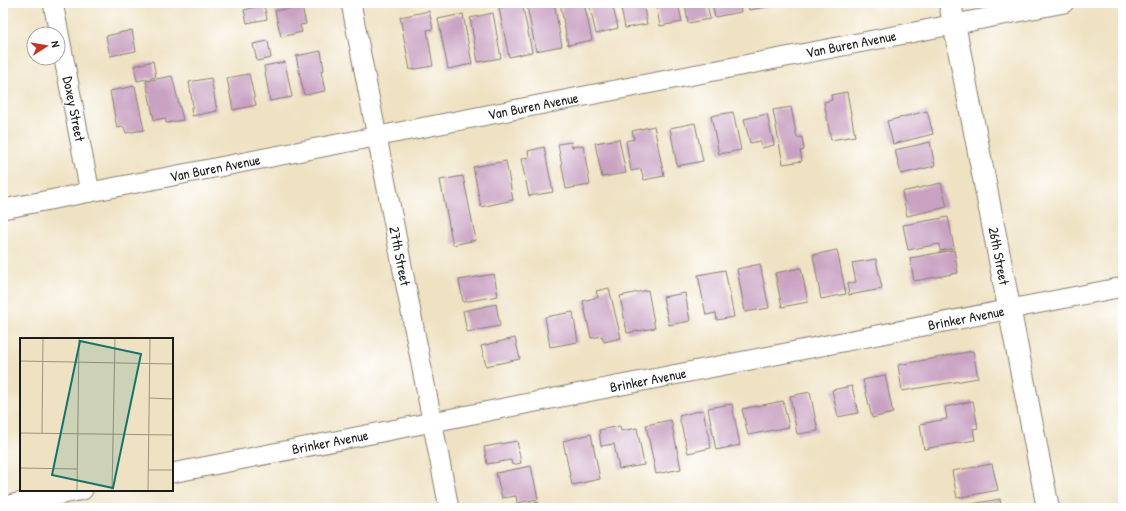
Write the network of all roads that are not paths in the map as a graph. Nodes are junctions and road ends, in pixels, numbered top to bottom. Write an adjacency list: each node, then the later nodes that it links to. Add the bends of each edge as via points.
1 (53, 3): 7 (street, Doxey Street)
2 (351, 3): 6 (street, 27th Street)
3 (950, 3): 5 (street, 26th Street)
4 (1064, 3): 5 (street, Van Buren Avenue)
5 (954, 24): 6 (street, Van Buren Avenue); 10 (street, 26th Street)
6 (377, 136): 7 (street, Van Buren Avenue); 11 (street, 27th Street)
7 (90, 192): 8 (street, Van Buren Avenue)
8 (3, 209)
9 (1123, 287): 10 (street, Brinker Avenue)
10 (1010, 310): 11 (street, Brinker Avenue); 16 (street, 26th Street)
11 (432, 422): 12 (street, Brinker Avenue); 15 (street, 27th Street)
12 (173, 473)
13 (79, 491): 14 (street)
14 (3, 506)
15 (449, 508)
16 (1048, 508)

